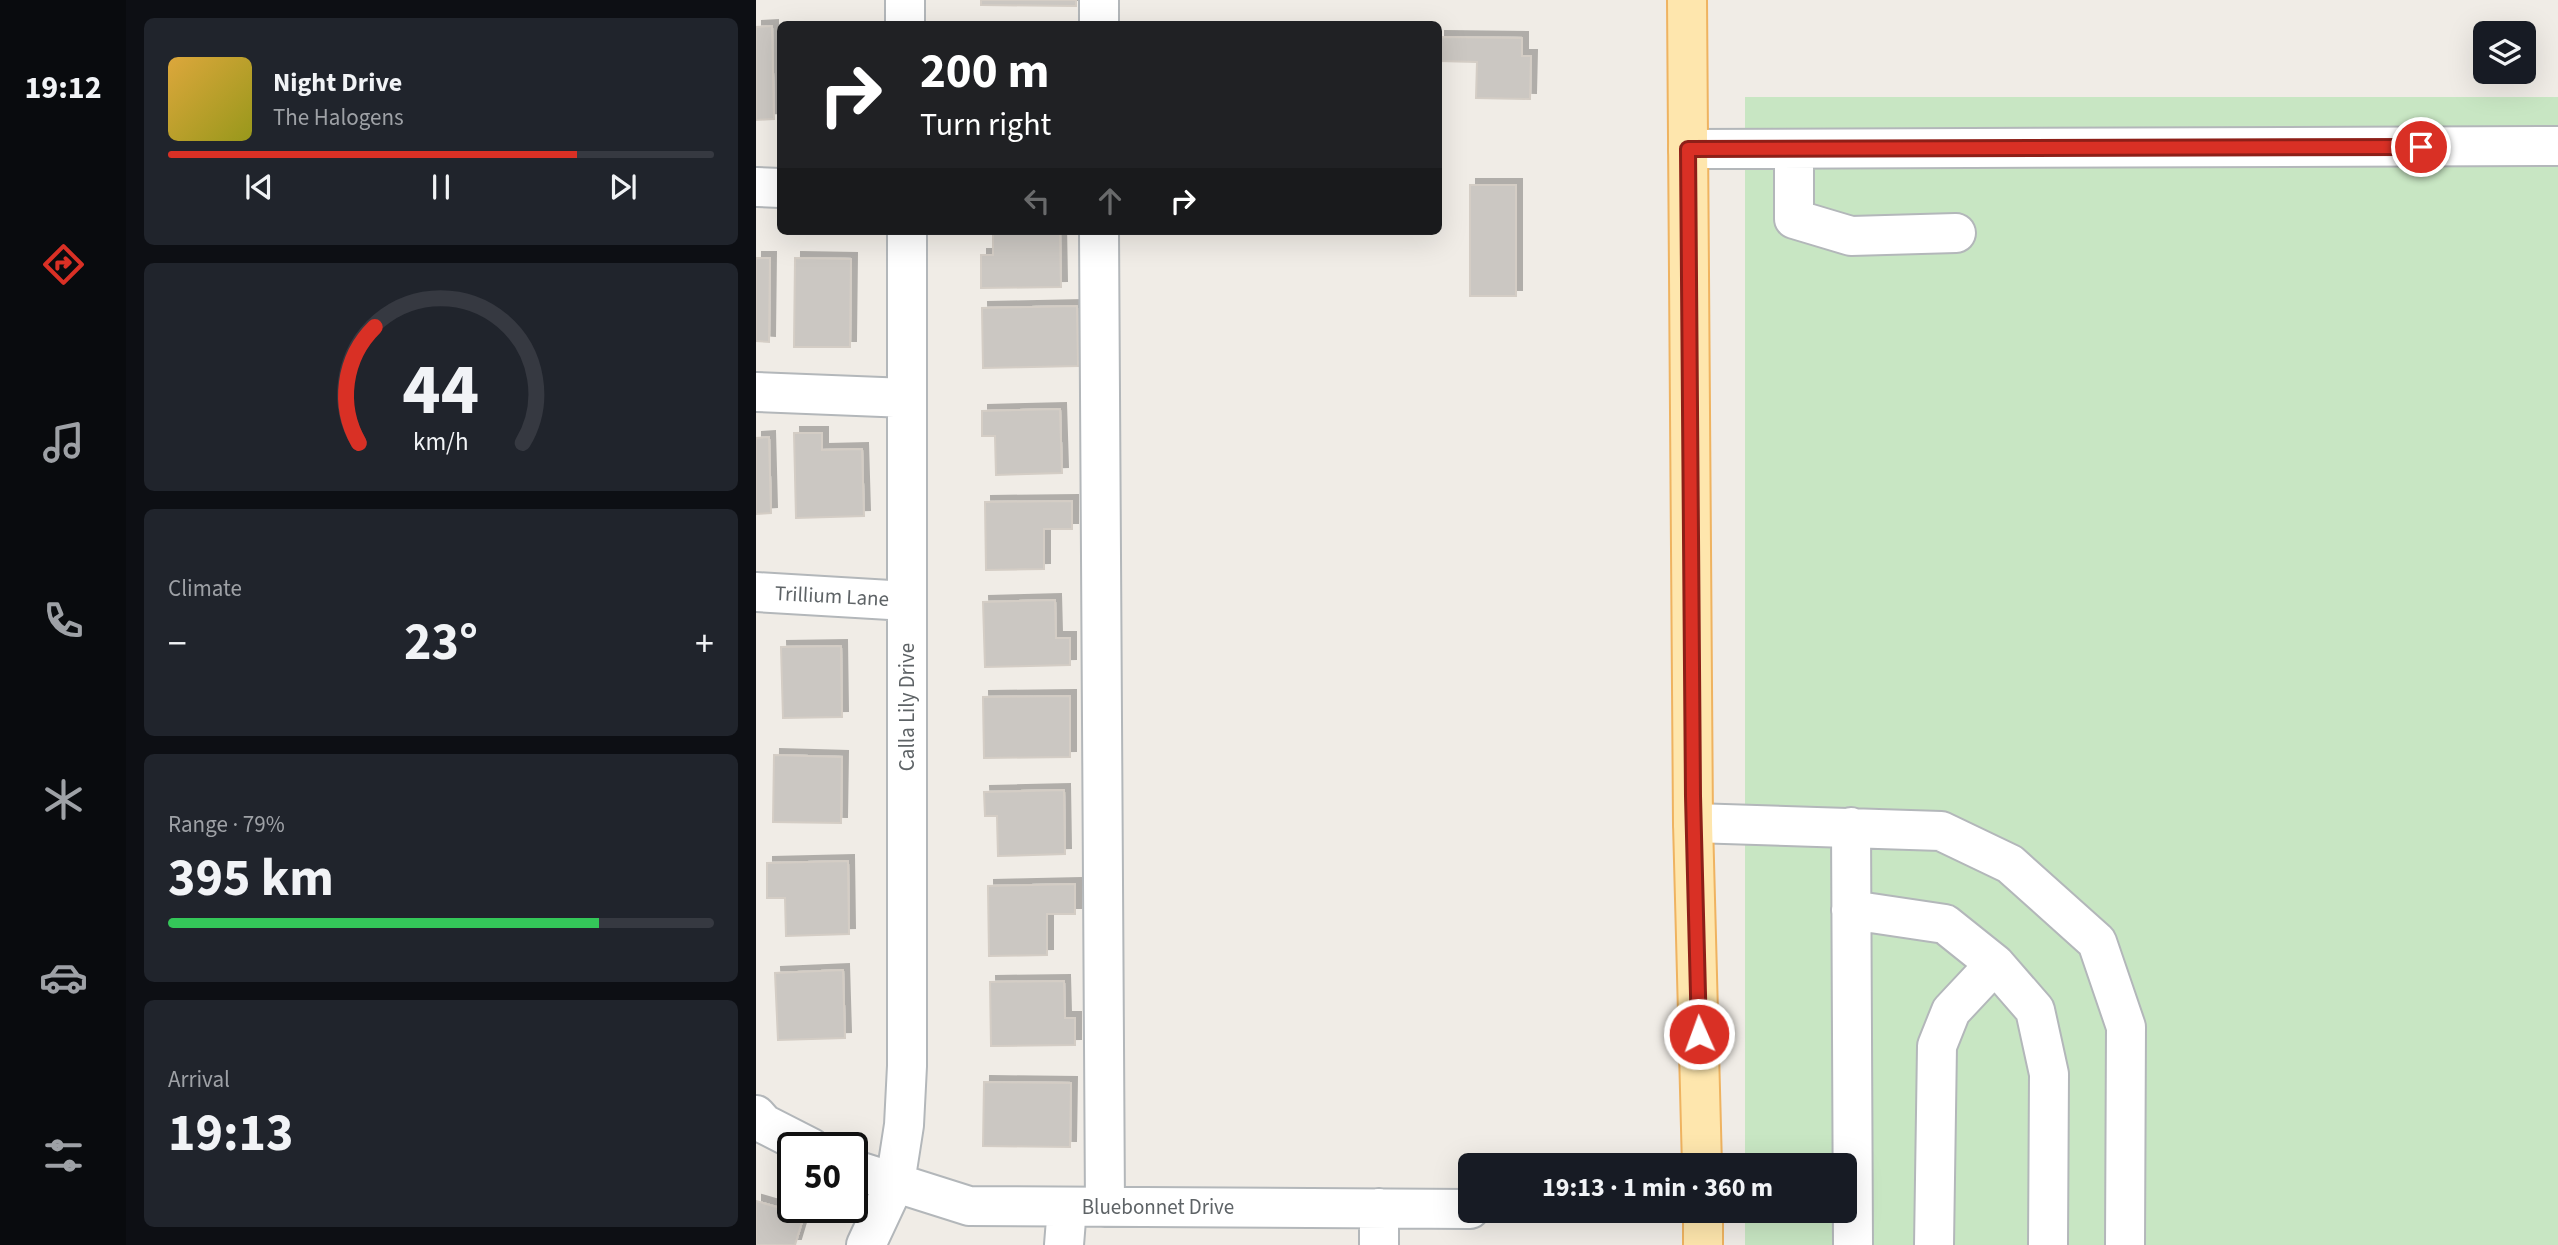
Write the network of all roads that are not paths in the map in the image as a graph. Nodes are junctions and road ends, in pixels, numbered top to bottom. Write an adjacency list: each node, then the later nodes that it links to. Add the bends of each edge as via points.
1 (905, 0): 4 (street)
2 (1099, 0): 5 (street)
3 (1686, 0): 7 (main road)
4 (905, 21)
5 (1099, 21)
6 (2558, 146): 8 (street)
7 (1688, 149): 8 (street); 18 (main road)
8 (1794, 149): 11 (street, via 1794,219 1851,236)
9 (756, 187): 10 (street)
10 (777, 188)
11 (1956, 233)
12 (907, 235): 15 (street, Calla Lily Drive)
13 (1099, 235): 28 (street)
14 (756, 392): 15 (street)
15 (907, 398): 17 (street, Calla Lily Drive)
16 (756, 592): 17 (street, Trillium Lane)
17 (907, 601): 26 (street, Calla Lily Drive, via 907,1066)
18 (1693, 823): 19 (street); 24 (main road)
19 (1851, 827): 20 (street); 38 (street, via 1941,831 2010,864 2097,942 2126,1027)
20 (1851, 910): 21 (street, via 1945,924); 35 (street)
21 (1995, 964): 36 (street, via 1951,1012 1937,1046); 37 (street, via 2035,1010 2049,1074)
22 (756, 1115): 23 (street)
23 (780, 1132)
24 (1702, 1153)
25 (868, 1174): 26 (street, Bluebonnet Drive)
26 (895, 1183): 27 (street, Bluebonnet Drive, via 969,1206); 32 (street, Calla Lily Drive)
27 (1067, 1207): 28 (street, Bluebonnet Drive); 33 (street)
28 (1105, 1208): 31 (street, Bluebonnet Drive)
29 (1458, 1211): 31 (street, Bluebonnet Drive)
30 (1703, 1223): 34 (main road)
31 (1379, 1227)
32 (866, 1245)
33 (1064, 1245)
34 (1703, 1245)
35 (1853, 1245)
36 (1934, 1245)
37 (2048, 1245)
38 (2125, 1245)

